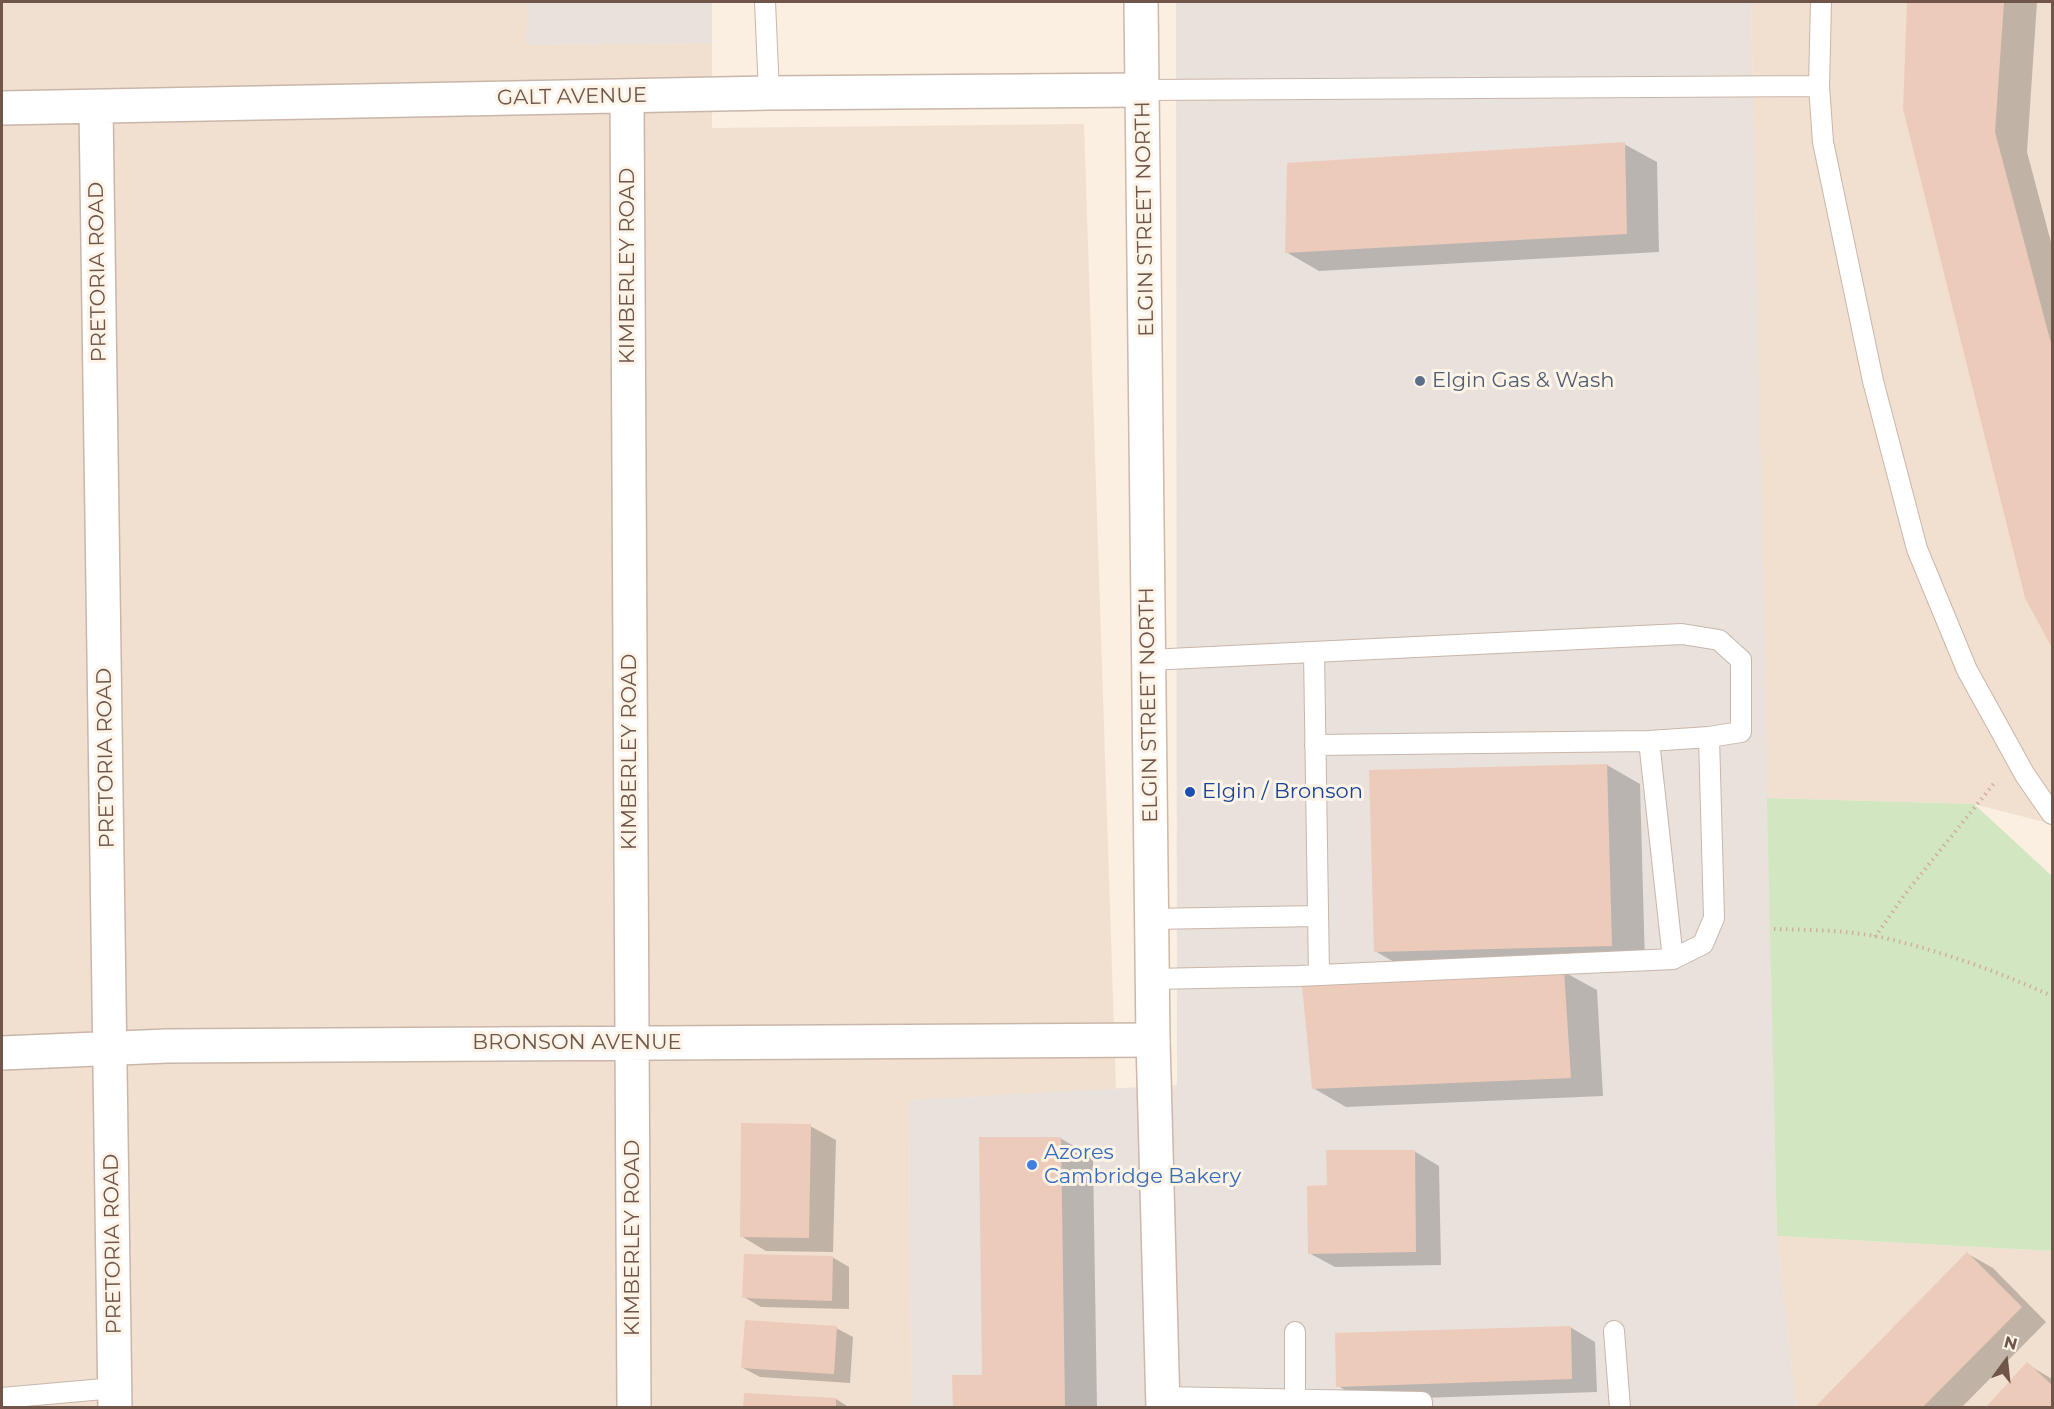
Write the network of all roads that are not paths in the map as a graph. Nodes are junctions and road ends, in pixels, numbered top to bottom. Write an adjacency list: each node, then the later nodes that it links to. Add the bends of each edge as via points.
1 (765, 2): 6 (lane)
2 (1142, 2): 5 (street, ELGIN STREET NORTH)
3 (1821, 2): 4 (lane)
4 (1820, 86): 5 (lane); 15 (lane, via 1822,141 1873,381 1917,549 1967,670 2025,775)
5 (1143, 90): 6 (street, GALT AVENUE); 11 (street, ELGIN STREET NORTH)
6 (769, 93): 7 (street, GALT AVENUE)
7 (627, 96): 9 (street, GALT AVENUE); 22 (street, KIMBERLEY ROAD)
8 (2, 108): 9 (street, GALT AVENUE)
9 (96, 108): 23 (street, PRETORIA ROAD)
10 (1314, 652): 11 (lane); 12 (lane, via 1682,634 1719,640 1741,660 1741,732); 14 (lane)
11 (1149, 660): 17 (street, ELGIN STREET NORTH)
12 (1709, 736): 13 (lane); 18 (lane, via 1714,918 1703,944)
13 (1649, 741): 14 (lane); 18 (lane)
14 (1315, 745): 16 (lane)
15 (2052, 814)
16 (1318, 916): 17 (lane); 19 (lane)
17 (1152, 919): 20 (street, ELGIN STREET NORTH)
18 (1673, 959): 19 (lane)
19 (1319, 975): 20 (lane)
20 (1152, 979): 21 (street, ELGIN STREET NORTH)
21 (1153, 1040): 22 (street, BRONSON AVENUE); 30 (street, ELGIN STREET NORTH)
22 (632, 1043): 23 (street, BRONSON AVENUE); 31 (street, KIMBERLEY ROAD)
23 (110, 1049): 24 (street, BRONSON AVENUE); 28 (street, PRETORIA ROAD)
24 (2, 1053)
25 (1614, 1331): 33 (lane)
26 (1294, 1332): 29 (lane)
27 (2, 1398): 28 (lane)
28 (115, 1398)
29 (1294, 1400): 30 (lane); 32 (lane, via 1422,1402)
30 (1163, 1402)
31 (634, 1407)
32 (1422, 1407)
33 (1620, 1407)

